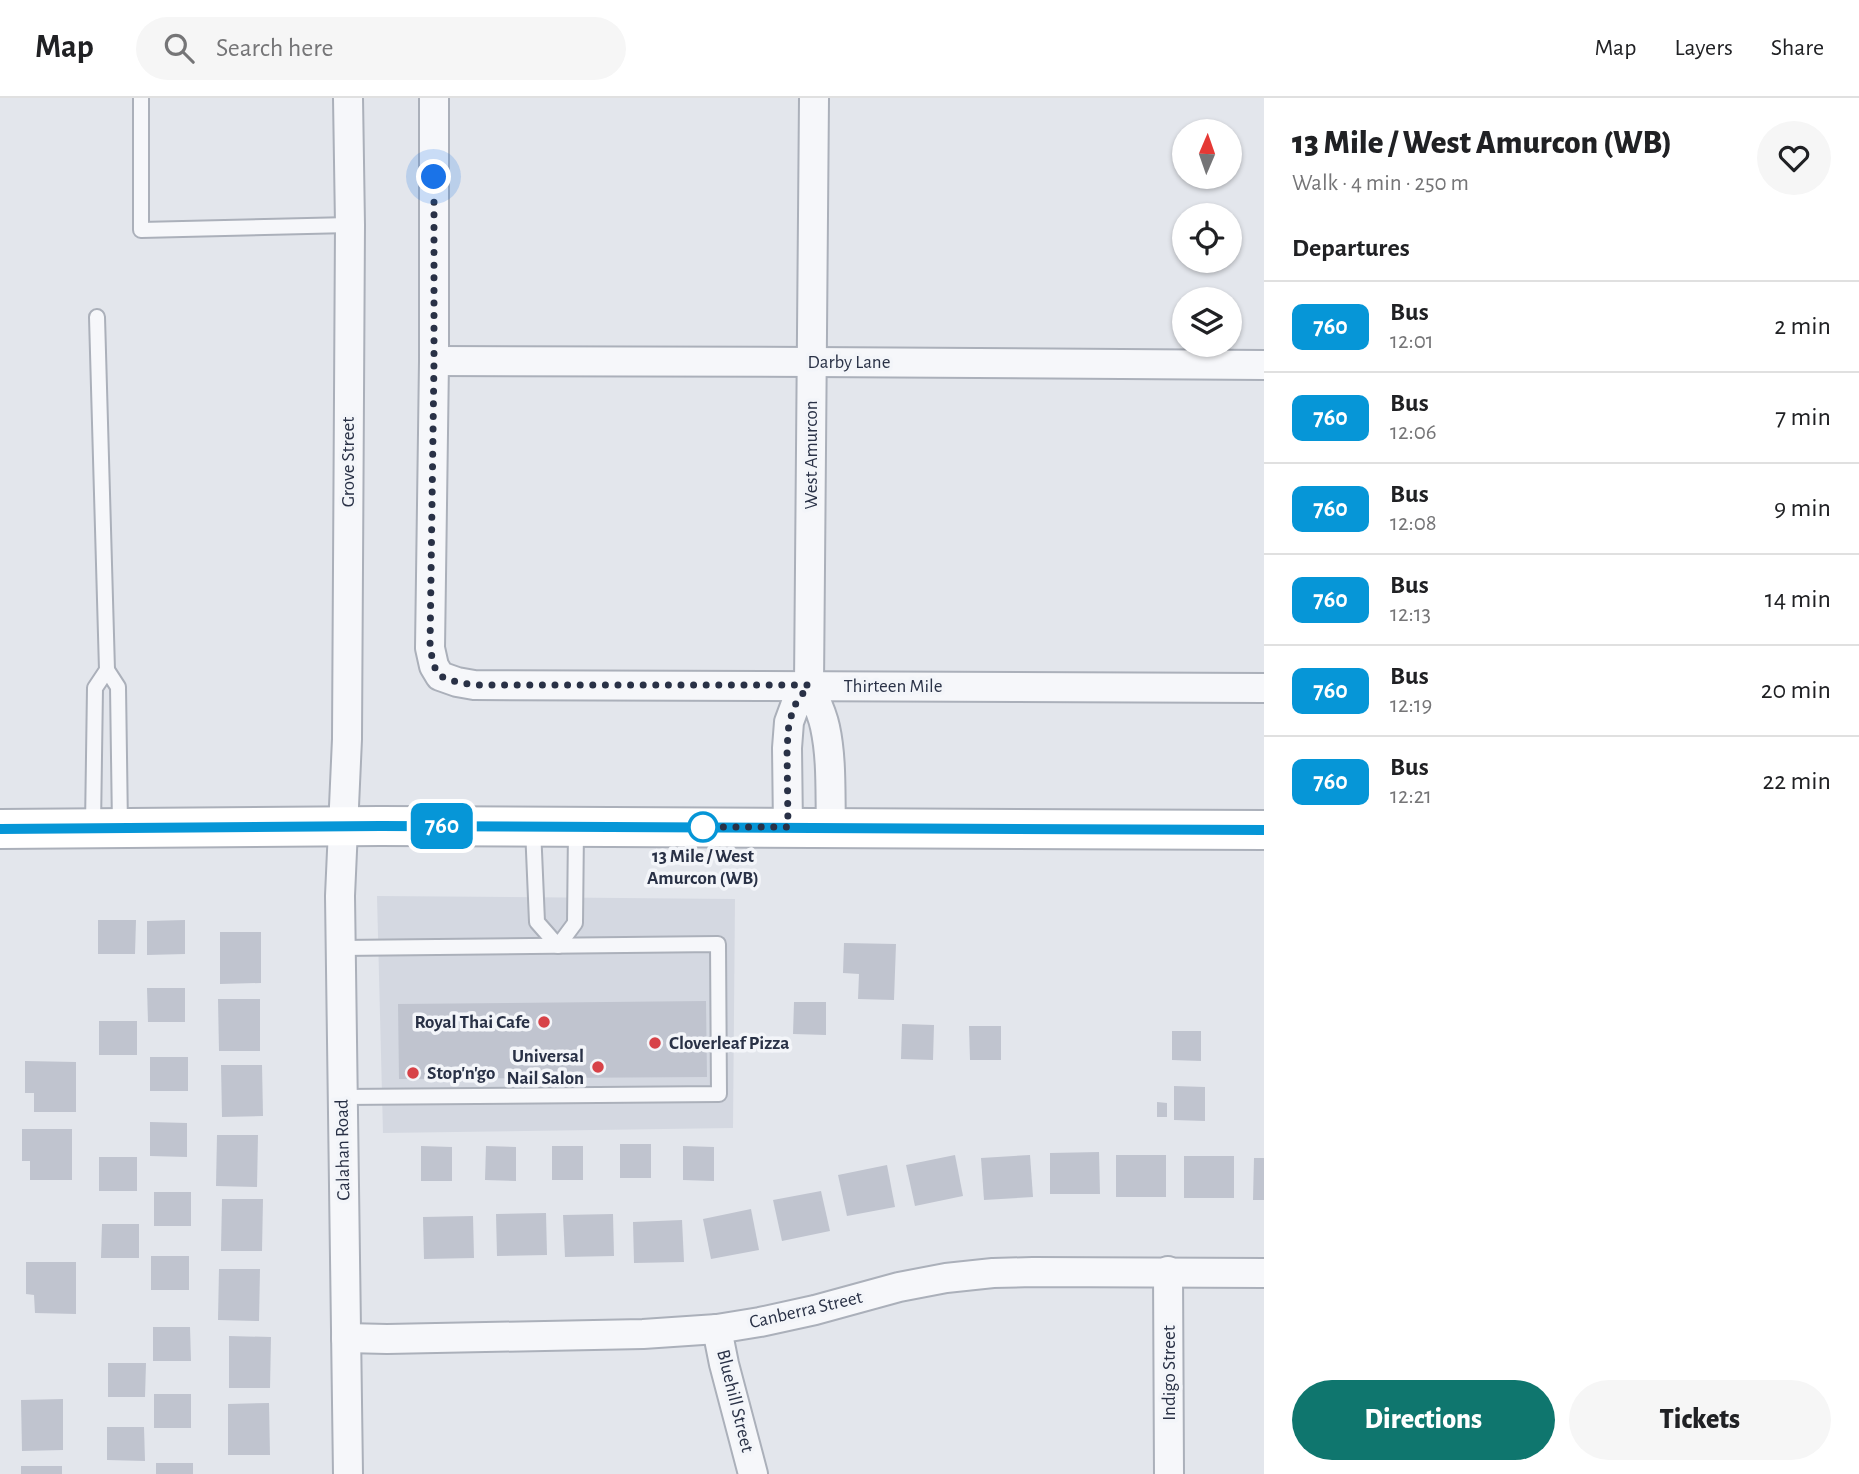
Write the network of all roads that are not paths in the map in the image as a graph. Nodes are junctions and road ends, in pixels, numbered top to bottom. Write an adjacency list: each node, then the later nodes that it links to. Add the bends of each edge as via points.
1 (141, 98): 5 (lane, via 141,230)
2 (348, 98): 5 (street, Grove Street)
3 (434, 98): 7 (street)
4 (814, 98): 8 (street, West Amurcon)
5 (349, 225): 13 (street, Grove Street)
6 (97, 317): 10 (lane)
7 (434, 361): 8 (street, Darby Lane); 11 (street, Thirteen Mile, via 430,648 440,676 474,685)
8 (811, 362): 9 (street, Darby Lane); 11 (street, West Amurcon)
9 (1264, 365)
10 (107, 670): 18 (lane, via 118,687); 18 (lane, via 95,688)
11 (809, 685): 12 (street, Thirteen Mile); 16 (street, West Amurcon, via 789,722); 17 (street, West Amurcon, via 826,728)
12 (1264, 688)
13 (342, 826): 14 (main road); 18 (main road); 22 (street, Calahan Road)
14 (533, 827): 15 (main road); 21 (lane, via 537,922)
15 (576, 827): 16 (main road); 21 (lane, via 575,923)
16 (788, 827): 17 (main road)
17 (831, 827): 20 (main road)
18 (106, 828): 19 (main road)
19 (0, 829)
20 (1264, 830)
21 (558, 946): 22 (lane); 23 (lane, via 718,944 719,1094)
22 (340, 948): 23 (street, Calahan Road)
23 (342, 1097): 27 (street, Calahan Road)
24 (1168, 1271): 25 (street, Canberra Street); 26 (street, Canberra Street, via 993,1273 946,1278); 30 (street, Indigo Street)
25 (1264, 1273)
26 (717, 1329): 27 (street, Canberra Street, via 643,1335); 29 (street, Bluehill Street)
27 (346, 1338): 28 (street, Calahan Road)
28 (348, 1474)
29 (753, 1474)
30 (1169, 1474)

